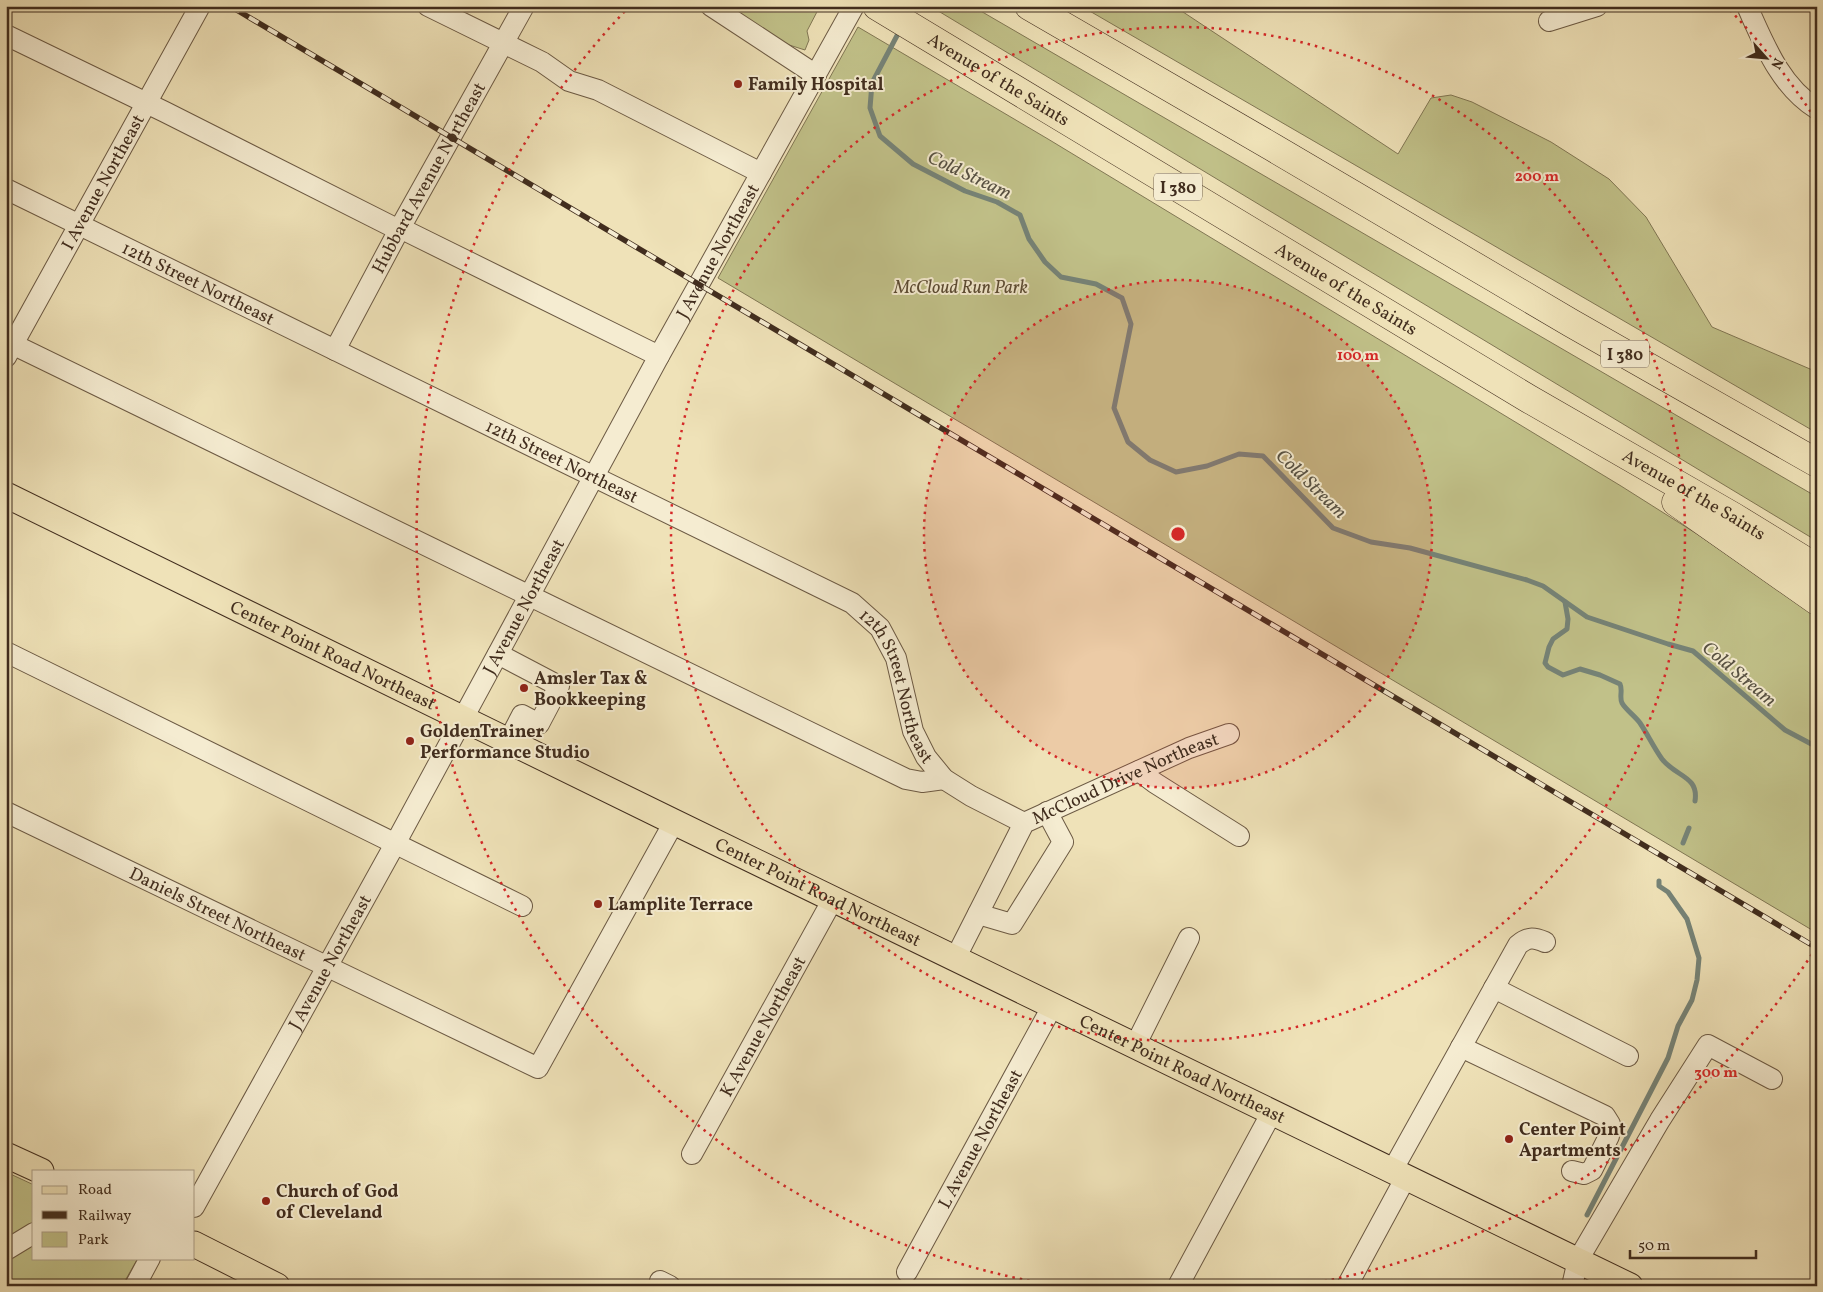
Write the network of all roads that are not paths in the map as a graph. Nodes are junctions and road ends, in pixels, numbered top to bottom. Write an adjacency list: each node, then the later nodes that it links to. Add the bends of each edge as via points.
1 (200, 6): 14 (street, I Avenue Northeast)
2 (428, 6): 12 (street)
3 (524, 6): 12 (street, Hubbard Avenue Northeast)
4 (710, 6): 13 (street)
5 (854, 6): 13 (street, J Avenue Northeast)
6 (877, 6): 23 (highway, Avenue of the Saints / I 380)
7 (1029, 6): 24 (highway, I 380)
8 (1598, 6): 10 (street)
9 (1748, 6): 15 (street, via 1771,58 1790,86)
10 (1549, 21)
11 (6, 36): 14 (street)
12 (504, 43): 16 (street, via 542,62 569,81 598,90); 19 (street, Hubbard Avenue Northeast)
13 (816, 75): 16 (street, J Avenue Northeast)
14 (147, 104): 18 (street, I Avenue Northeast); 19 (street)
15 (1817, 109)
16 (761, 173): 22 (street, J Avenue Northeast)
17 (6, 189): 18 (street, 12th Street Northeast)
18 (79, 225): 20 (street, I Avenue Northeast); 21 (street, 12th Street Northeast)
19 (400, 229): 21 (street, Hubbard Avenue Northeast); 22 (street)
20 (8, 348): 28 (street)
21 (335, 350): 25 (street, 12th Street Northeast)
22 (659, 356): 25 (street, J Avenue Northeast)
23 (1529, 399): 27 (highway, Avenue of the Saints / I 380); 29 (highway)
24 (1817, 463)
25 (593, 476): 28 (street, J Avenue Northeast); 36 (street, 12th Street Northeast, via 852,603 880,628 896,658 913,732 926,757)
26 (6, 495): 32 (main road, Center Point Road Northeast)
27 (1817, 568)
28 (528, 597): 31 (street, J Avenue Northeast); 36 (street, via 906,779 922,782)
29 (1817, 601)
30 (6, 652): 42 (street)
31 (498, 654): 32 (street, J Avenue Northeast); 34 (street, via 559,686 540,724 522,715)
32 (464, 717): 34 (main road, Center Point Road Northeast); 42 (street, J Avenue Northeast)
33 (1229, 734): 35 (street, McCloud Drive Northeast)
34 (509, 740): 39 (main road, Center Point Road Northeast)
35 (1140, 770): 38 (street, McCloud Drive Northeast); 41 (street)
36 (944, 779): 40 (street, 12th Street Northeast)
37 (6, 812): 49 (street, Daniels Street Northeast)
38 (1047, 812): 40 (street, McCloud Drive Northeast); 45 (street, via 1062,842 1012,924)
39 (674, 822): 43 (main road, Center Point Road Northeast); 49 (street, Daniels Street Northeast, via 538,1068)
40 (1024, 823): 45 (street, McCloud Drive Northeast)
41 (1239, 836)
42 (395, 844): 44 (street); 49 (street, J Avenue Northeast)
43 (833, 899): 48 (main road, Center Point Road Northeast); 57 (street, K Avenue Northeast)
44 (522, 906)
45 (978, 914): 48 (street, McCloud Drive Northeast)
46 (1189, 938): 52 (street)
47 (1545, 942): 50 (street, via 1534,938 1518,945)
48 (956, 957): 51 (main road, Center Point Road Northeast)
49 (328, 966): 62 (street, J Avenue Northeast)
50 (1494, 988): 53 (street); 54 (street)
51 (1053, 1005): 52 (main road, Center Point Road Northeast); 68 (street, L Avenue Northeast)
52 (1136, 1046): 56 (main road, Center Point Road Northeast)
53 (1461, 1047): 60 (street, via 1605,1116 1610,1124 1609,1136 1592,1170 1584,1174); 61 (street)
54 (1628, 1056)
55 (1772, 1079): 67 (street, via 1708,1045)
56 (1272, 1112): 61 (main road, Center Point Road Northeast); 71 (street)
57 (692, 1154)
58 (6, 1155): 59 (main road)
59 (39, 1170)
60 (1572, 1170)
61 (1399, 1174): 67 (main road, Center Point Road Northeast); 72 (street)
62 (195, 1204)
63 (32, 1235): 65 (street)
64 (195, 1245): 70 (main road)
65 (6, 1250)
66 (149, 1260): 69 (street)
67 (1578, 1260): 73 (street); 74 (main road, Center Point Road Northeast)
68 (907, 1272)
69 (135, 1286)
70 (277, 1286)
71 (1178, 1286)
72 (1347, 1286)
73 (1572, 1286)
74 (1630, 1286)

